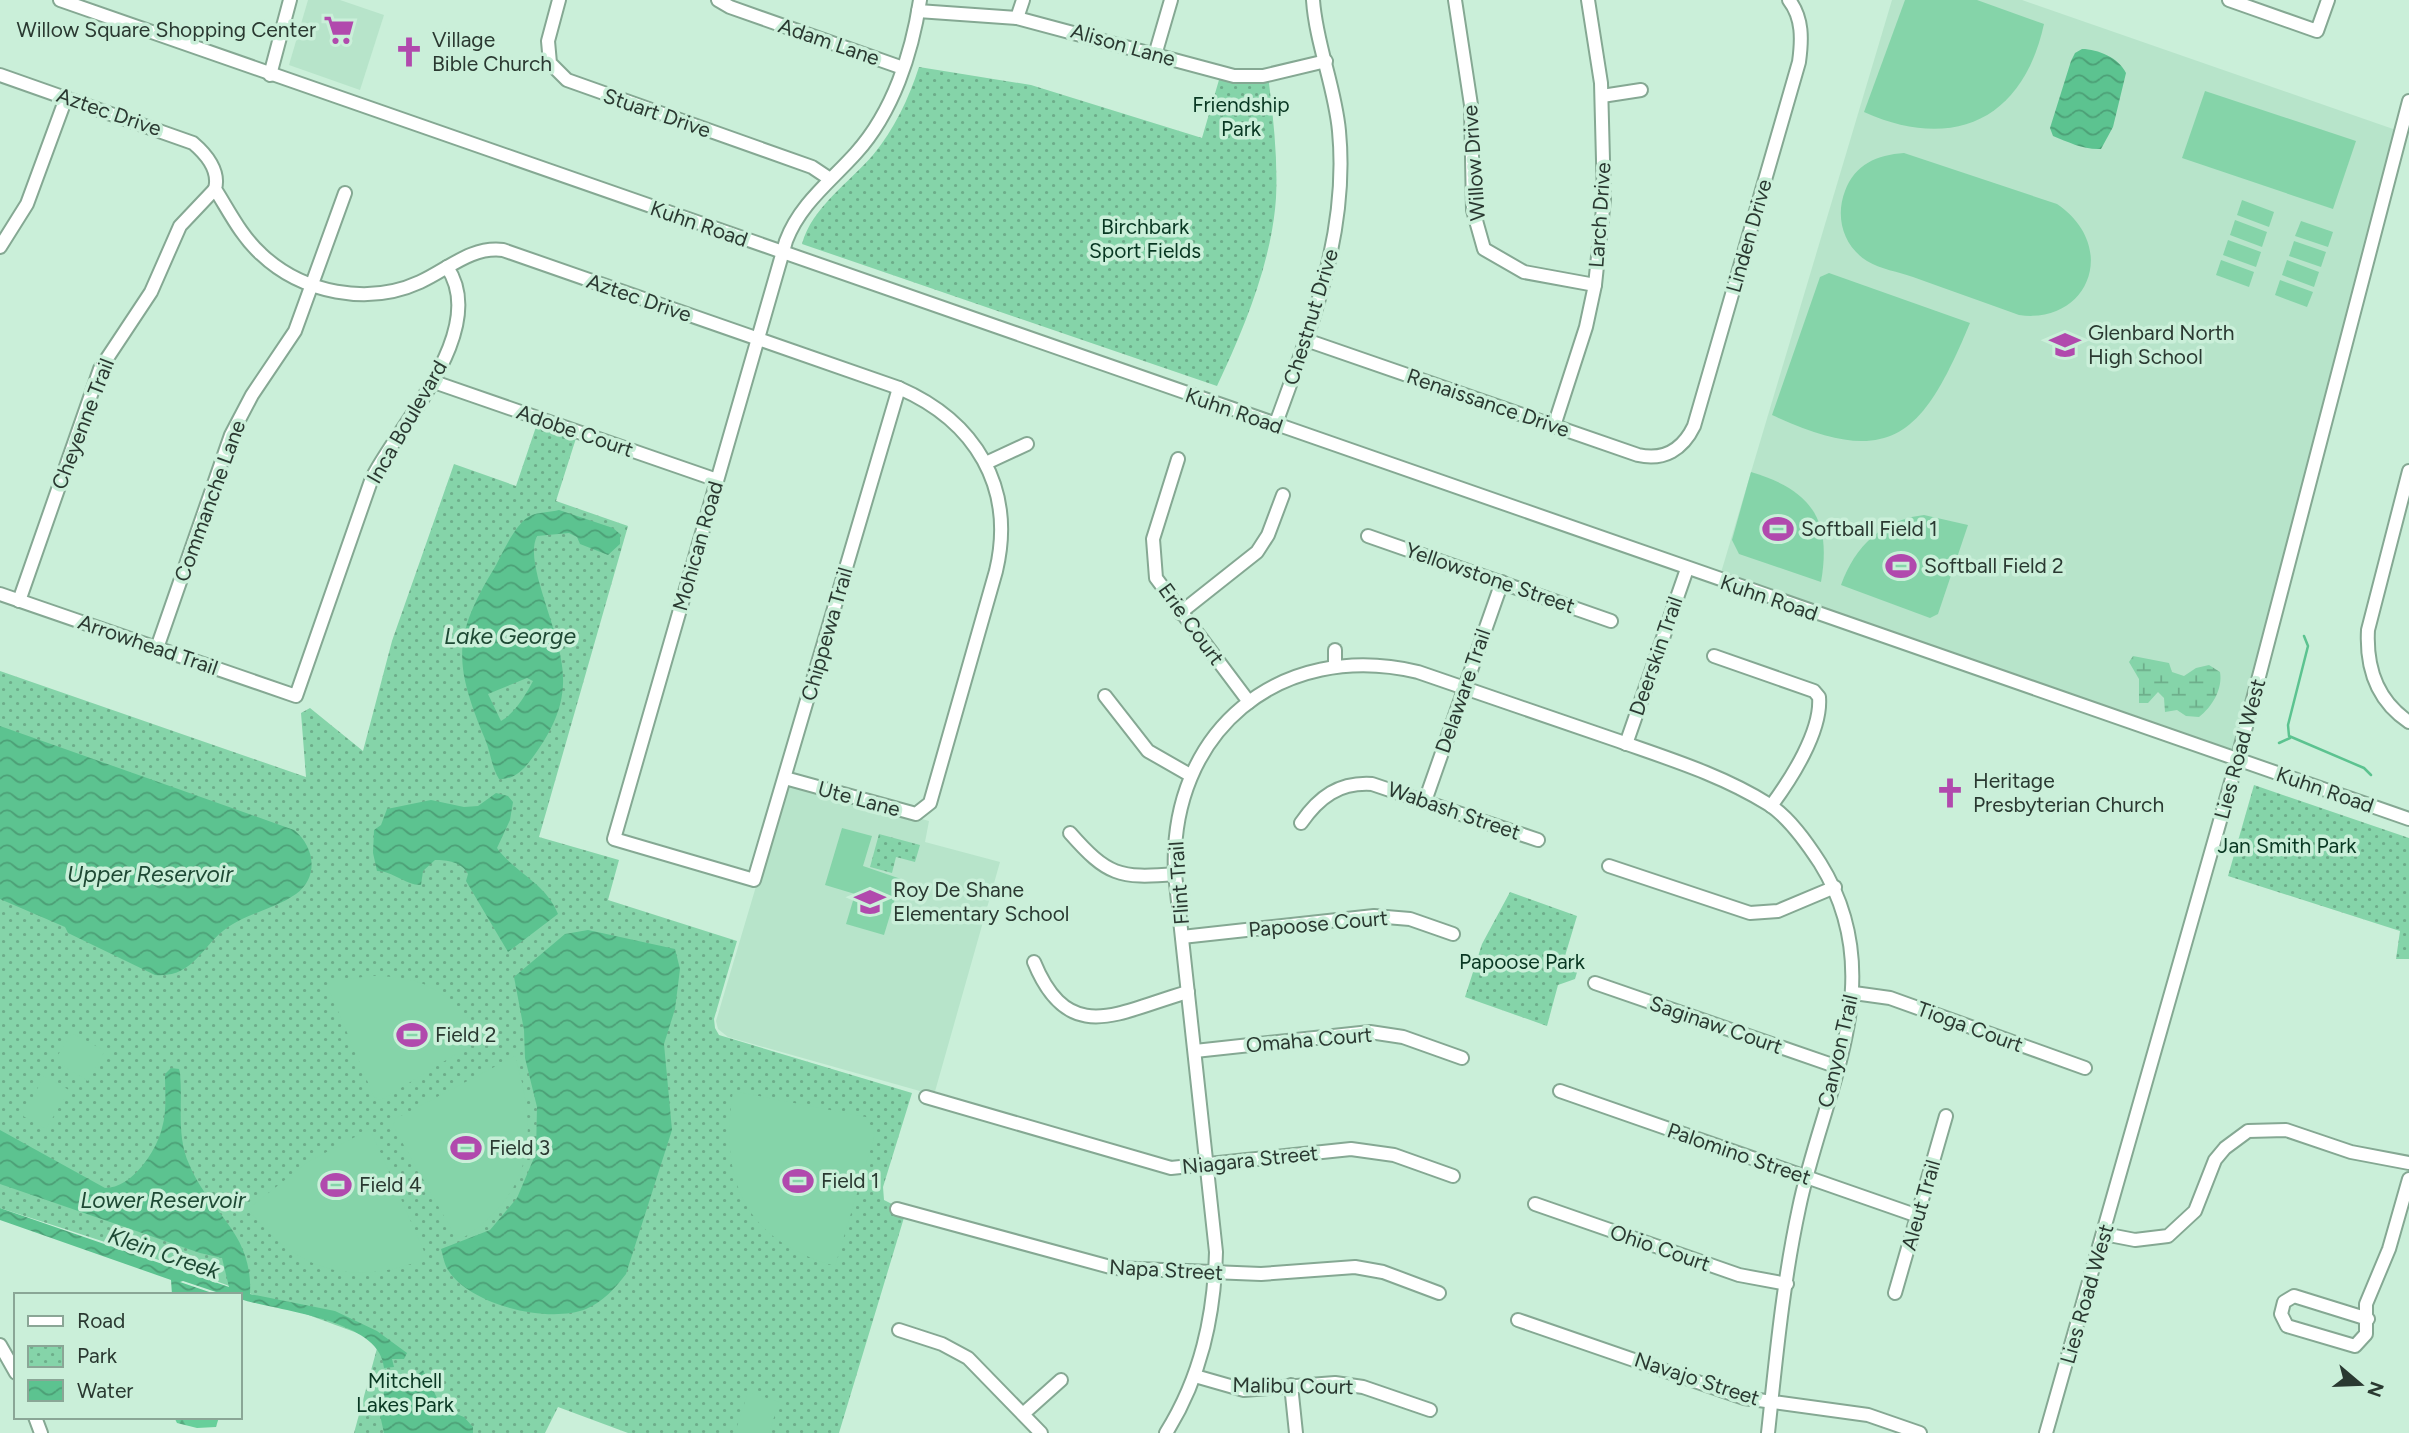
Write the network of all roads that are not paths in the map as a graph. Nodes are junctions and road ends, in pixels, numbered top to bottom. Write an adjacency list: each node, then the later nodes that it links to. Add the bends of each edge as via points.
1 (60, 0): 19 (street, Kuhn Road)
2 (290, 0): 19 (street)
3 (559, 0): 24 (street, Stuart Drive, via 548,41 550,63 567,80 813,167)
4 (718, 0): 17 (street, Adam Lane)
5 (1023, 0): 14 (street)
6 (1171, 0): 15 (street)
7 (1313, 0): 16 (street, Chestnut Drive)
8 (1455, 0): 31 (street, Willow Drive, via 1471,105 1473,210 1484,249 1524,272)
9 (1588, 0): 21 (street, Larch Drive)
10 (1789, 0): 39 (street, Linden Drive, via 1798,11 1799,62 1694,426)
11 (2328, 0): 12 (street, via 2317,31)
12 (2233, 1)
13 (919, 5): 14 (street, Alison Lane); 17 (street, Mohican Road)
14 (1017, 18): 15 (street, Alison Lane)
15 (1155, 55): 16 (street, Alison Lane, via 1234,76 1263,76)
16 (1326, 61): 33 (street, Chestnut Drive, via 1339,129 1341,187 1333,250)
17 (903, 68): 24 (street, Mohican Road, via 874,128)
18 (0, 75): 22 (street, Aztec Drive)
19 (270, 75): 28 (street, Kuhn Road)
20 (1641, 90): 21 (street)
21 (1602, 96): 31 (street, Larch Drive, via 1604,199)
22 (66, 97): 25 (street, Aztec Drive, via 193,143 209,160 217,181); 27 (street, via 27,204)
23 (2409, 101): 62 (street, Lies Road West)
24 (830, 178): 28 (street, Mohican Road, via 798,216)
25 (215, 189): 30 (street, Aztec Drive, via 261,254 281,270); 49 (street, Cheyenne Trail, via 180,226 151,292 100,369)
26 (345, 193): 30 (street, Commanche Lane)
27 (0, 247)
28 (782, 254): 32 (street, Mohican Road); 36 (street, Kuhn Road)
29 (447, 267): 30 (street, Aztec Drive, via 420,282 386,292 347,293); 32 (street, Aztec Drive, via 487,249 503,250); 34 (street, Inca Boulevard, via 460,295 460,313)
30 (313, 285): 52 (street, Commanche Lane, via 295,331 234,429)
31 (1595, 285): 37 (street, Larch Drive)
32 (758, 339): 35 (street, Aztec Drive); 43 (street, Mohican Road)
33 (1306, 340): 36 (street, Chestnut Drive); 37 (street, Renaissance Drive)
34 (434, 382): 43 (street, Adobe Court); 57 (street, Inca Boulevard, via 372,478)
35 (899, 388): 41 (street, Aztec Drive, via 945,413); 64 (street, Chippewa Trail)
36 (1275, 426): 46 (street, Kuhn Road)
37 (1554, 426): 39 (street, Renaissance Drive, via 1644,456)
38 (1027, 444): 41 (street)
39 (1672, 453)
40 (1178, 459): 50 (street, Erie Court, via 1156,524 1152,555 1156,578)
41 (986, 463): 66 (street, Aztec Drive, via 1001,513 1000,555)
42 (2409, 471): 60 (street, via 2367,648 2381,696)
43 (717, 480): 74 (street, Mohican Road, via 614,839)
44 (1283, 495): 50 (street, via 1257,552)
45 (1368, 536): 47 (street, Yellowstone Street)
46 (1687, 569): 61 (street, Deerskin Trail); 62 (street, Kuhn Road)
47 (1502, 582): 51 (street, Yellowstone Street); 56 (street, Delaware Trail)
48 (0, 594): 49 (street, Arrowhead Trail)
49 (19, 601): 52 (street, Arrowhead Trail)
50 (1181, 613): 59 (street, Erie Court)
51 (1611, 621)
52 (157, 648): 57 (street, Arrowhead Trail)
53 (1335, 650): 55 (street)
54 (1714, 656): 67 (street, via 1823,696 1797,770)
55 (1335, 665): 56 (street, Flint Trail, via 1387,665); 59 (street, Flint Trail, via 1293,676)
56 (1465, 688): 61 (street, Flint Trail); 65 (street, Delaware Trail)
57 (296, 696)
58 (1105, 696): 63 (street, via 1148,751)
59 (1249, 702): 63 (street, Flint Trail, via 1218,732)
60 (2409, 722)
61 (1626, 744): 67 (street, Canyon Trail, via 1723,779)
62 (2237, 761): 68 (street, Kuhn Road); 97 (street, Lies Road West)
63 (1190, 775): 73 (street, Flint Trail, via 1176,826)
64 (785, 778): 66 (street, Ute Lane, via 916,814); 74 (street, Chippewa Trail)
65 (1425, 801): 69 (street, Wabash Street, via 1386,787 1354,784 1322,797); 71 (street, Wabash Street)
66 (930, 803)
67 (1771, 806): 75 (street, Canyon Trail, via 1812,850)
68 (2409, 819)
69 (1301, 823)
70 (1070, 833): 73 (street, via 1095,861 1115,873 1130,877)
71 (1538, 840)
72 (1609, 866): 75 (street, via 1750,913 1785,909)
73 (1175, 874): 77 (street, Flint Trail)
74 (754, 880)
75 (1835, 887): 81 (street, Canyon Trail, via 1851,947)
76 (1453, 934): 77 (street, Papoose Court, via 1410,919 1374,916)
77 (1182, 937): 80 (street, Flint Trail)
78 (1034, 962): 80 (street, via 1050,996 1066,1009 1086,1016 1117,1014)
79 (1595, 983): 84 (street, Saginaw Court)
80 (1188, 992): 82 (street, Flint Trail)
81 (1854, 993): 84 (street, Canyon Trail); 85 (street, Tioga Court, via 1890,998)
82 (1195, 1051): 83 (street, Omaha Court, via 1370,1032 1403,1037); 90 (street, Flint Trail)
83 (1462, 1058)
84 (1838, 1067): 92 (street, Canyon Trail)
85 (2085, 1068)
86 (1560, 1091): 92 (street, Palomino Street)
87 (926, 1097): 90 (street, Niagara Street, via 1171,1168)
88 (1946, 1116): 96 (street, Aleut Trail)
89 (2409, 1163): 97 (street, via 2351,1152 2286,1130 2248,1131 2215,1160 2195,1212 2168,1236 2135,1240)
90 (1208, 1165): 91 (street, Niagara Street, via 1369,1150); 98 (street, Flint Trail)
91 (1453, 1176)
92 (1805, 1177): 96 (street, Palomino Street); 99 (street, Canyon Trail)
93 (2409, 1179): 102 (street, via 2389,1249 2366,1304)
94 (1535, 1205): 99 (street, Ohio Court, via 1739,1275)
95 (897, 1209): 98 (street, Napa Street, via 1097,1266)
96 (1918, 1216): 101 (street, Aleut Trail)
97 (2104, 1234): 118 (street, Lies Road West)
98 (1215, 1273): 100 (street, Napa Street, via 1355,1267); 107 (street, Flint Trail, via 1212,1314)
99 (1787, 1284): 110 (street, Canyon Trail)
100 (1439, 1293)
101 (1895, 1293)
102 (2368, 1319): 102 (street, via 2366,1334 2355,1346 2287,1326 2281,1314 2284,1302 2294,1296)
103 (1518, 1320): 110 (street, Navajo Street, via 1744,1398)
104 (899, 1331): 112 (street, via 942,1344 968,1358)
105 (0, 1345): 106 (street)
106 (14, 1370)
107 (1195, 1376): 109 (street, Malibu Court, via 1244,1390); 114 (street, Flint Trail)
108 (1061, 1380): 112 (street)
109 (1291, 1385): 111 (street, Malibu Court, via 1335,1382 1363,1387); 115 (street)
110 (1771, 1403): 116 (street, Canyon Trail); 117 (street, Navajo Street, via 1868,1415)
111 (1430, 1410)
112 (1023, 1413): 113 (street)
113 (1041, 1433)
114 (1166, 1433)
115 (1297, 1433)
116 (1768, 1433)
117 (1920, 1433)
118 (2046, 1433)

